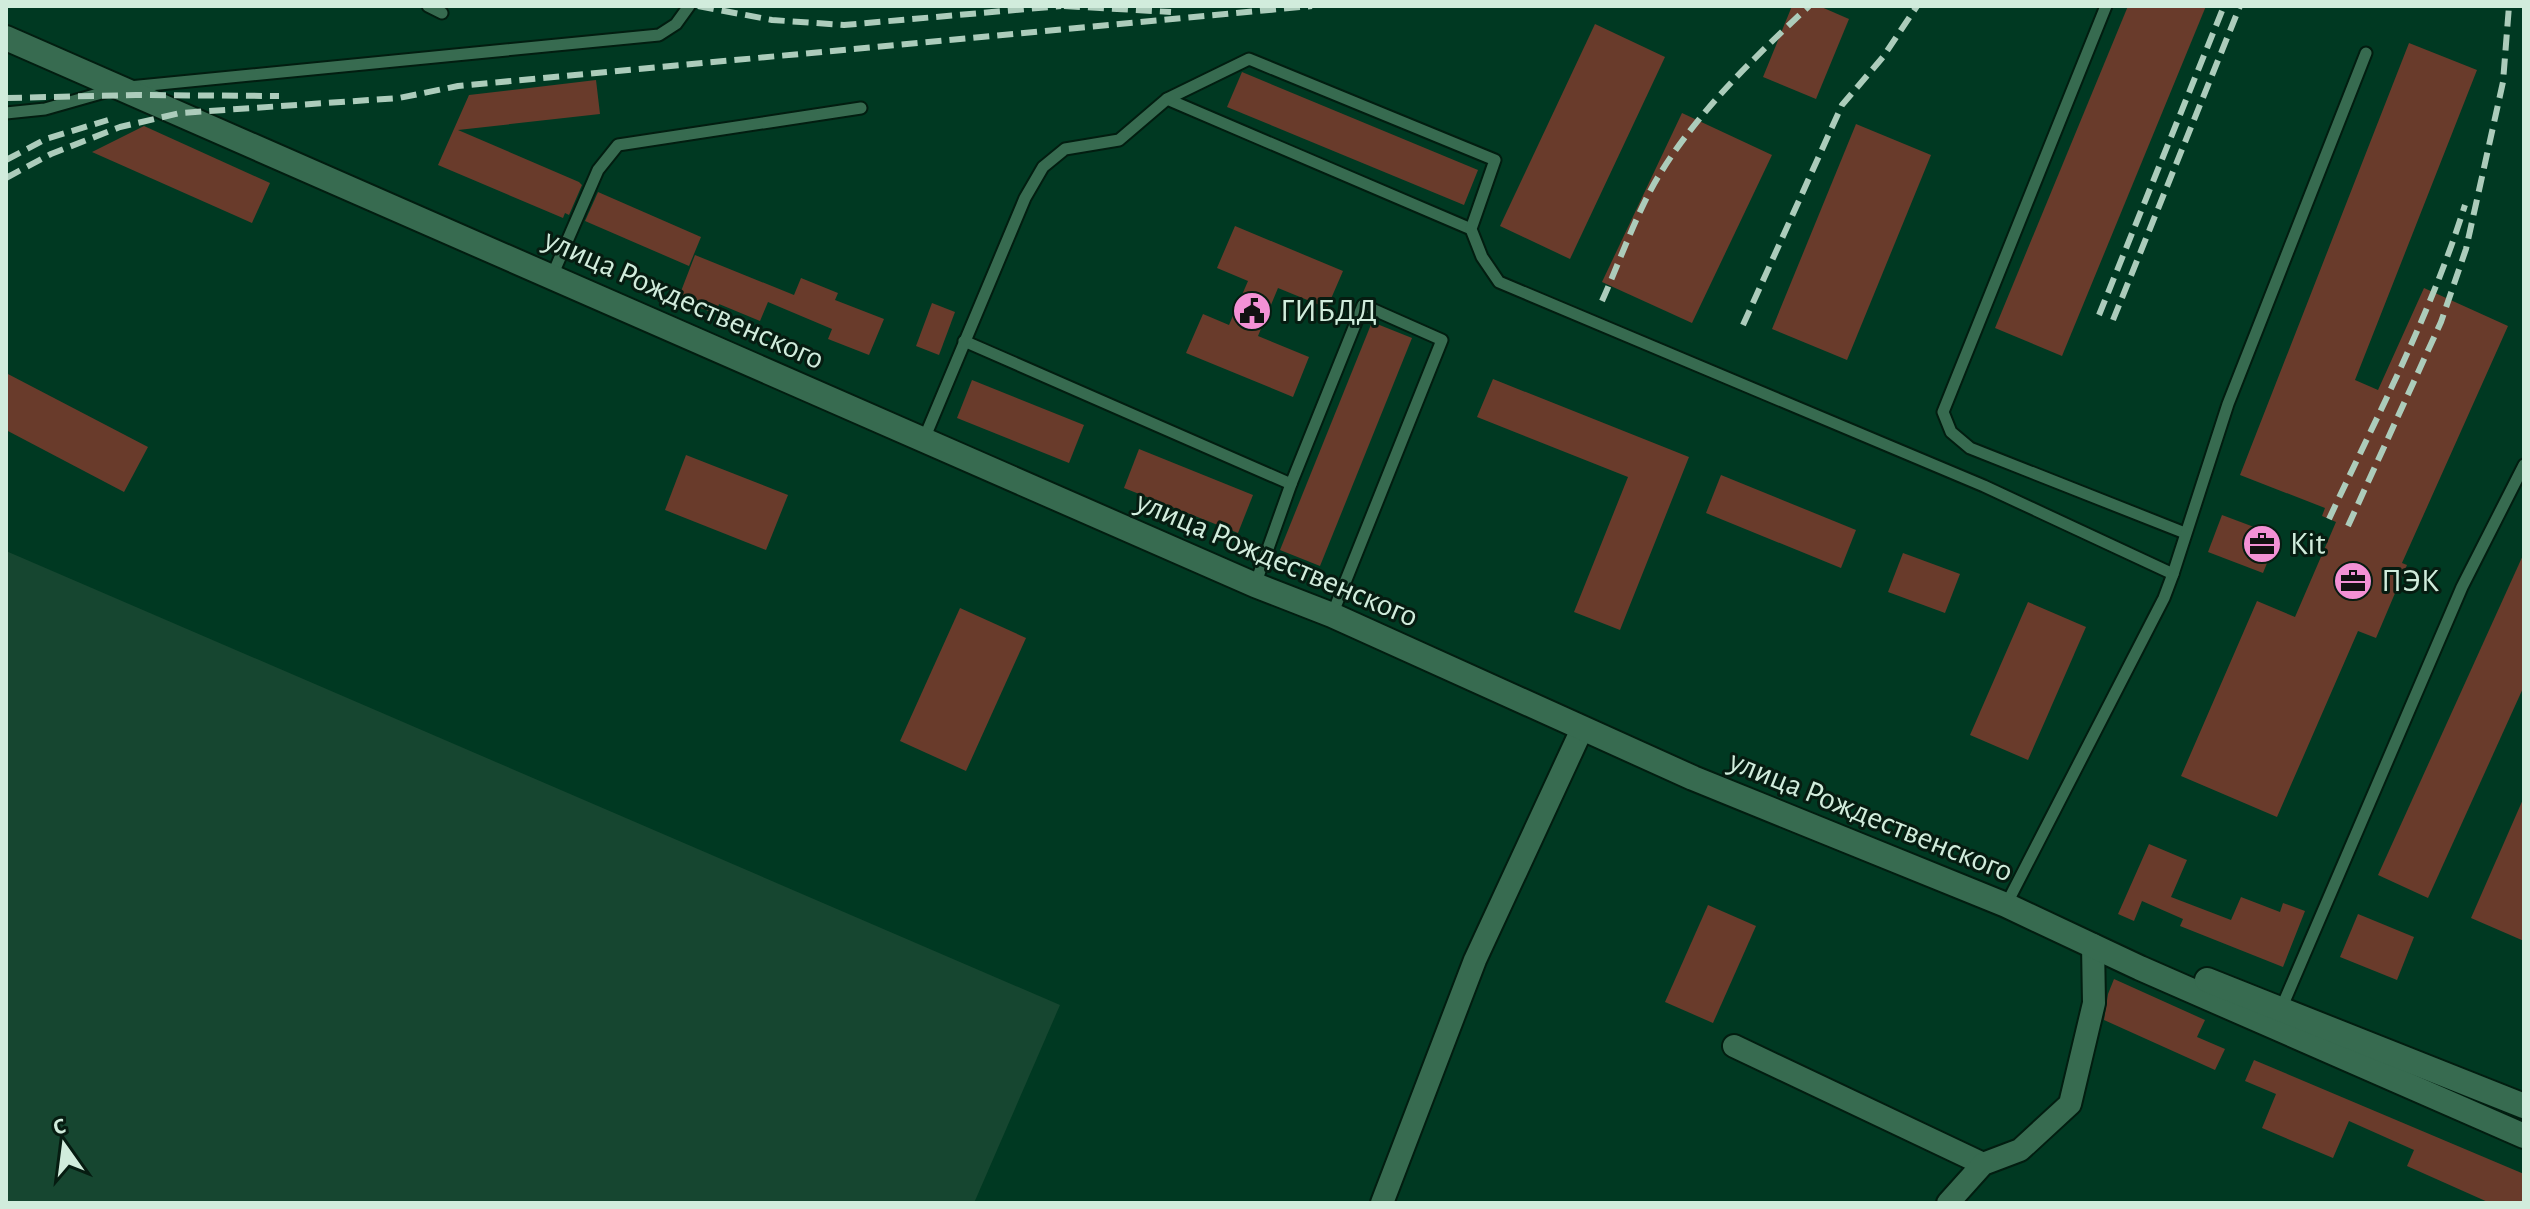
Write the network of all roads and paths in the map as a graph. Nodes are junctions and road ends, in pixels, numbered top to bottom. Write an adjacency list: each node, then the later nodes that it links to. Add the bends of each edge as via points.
1 (428, 6): 4 (lane)
2 (689, 6): 7 (lane, via 659,35)
3 (2106, 6): 17 (lane, via 1943,412 1951,432 1970,448)
4 (442, 13)
5 (6, 38): 7 (main road, улица Рождественского)
6 (2366, 53): 17 (lane, via 2228,404)
7 (119, 88): 10 (lane, via 45,109); 12 (main road, улица Рождественского)
8 (1167, 99): 11 (lane); 11 (lane, via 1249,59 1495,160); 13 (lane, via 1119,140 1065,149 1043,167)
9 (861, 108): 12 (lane, via 618,145 598,170)
10 (6, 113)
11 (1471, 229): 18 (lane, via 1499,282 1984,486)
12 (552, 276): 14 (main road, улица Рождественского)
13 (964, 341): 14 (lane); 16 (lane)
14 (924, 439): 19 (main road, улица Рождественского)
15 (2524, 465): 24 (lane, via 2462,587)
16 (1291, 484): 19 (lane); 20 (lane, via 1363,305 1442,340)
17 (2185, 533): 18 (lane)
18 (2173, 574): 22 (lane)
19 (1255, 585): 20 (main road, улица Рождественского)
20 (1332, 615): 21 (main road, улица Рождественского)
21 (1582, 729): 22 (main road, улица Рождественского); 29 (street, via 1475,960)
22 (2006, 905): 23 (main road, улица Рождественского); 24 (main road)
23 (2093, 945): 27 (main road, улица Рождественского); 28 (street, via 2094,1003 2070,1104 2020,1150)
24 (2280, 1009): 26 (main road)
25 (1734, 1046): 28 (street)
26 (2524, 1106)
27 (2524, 1136)
28 (1983, 1164): 30 (street)
29 (1382, 1203)
30 (1948, 1203)

